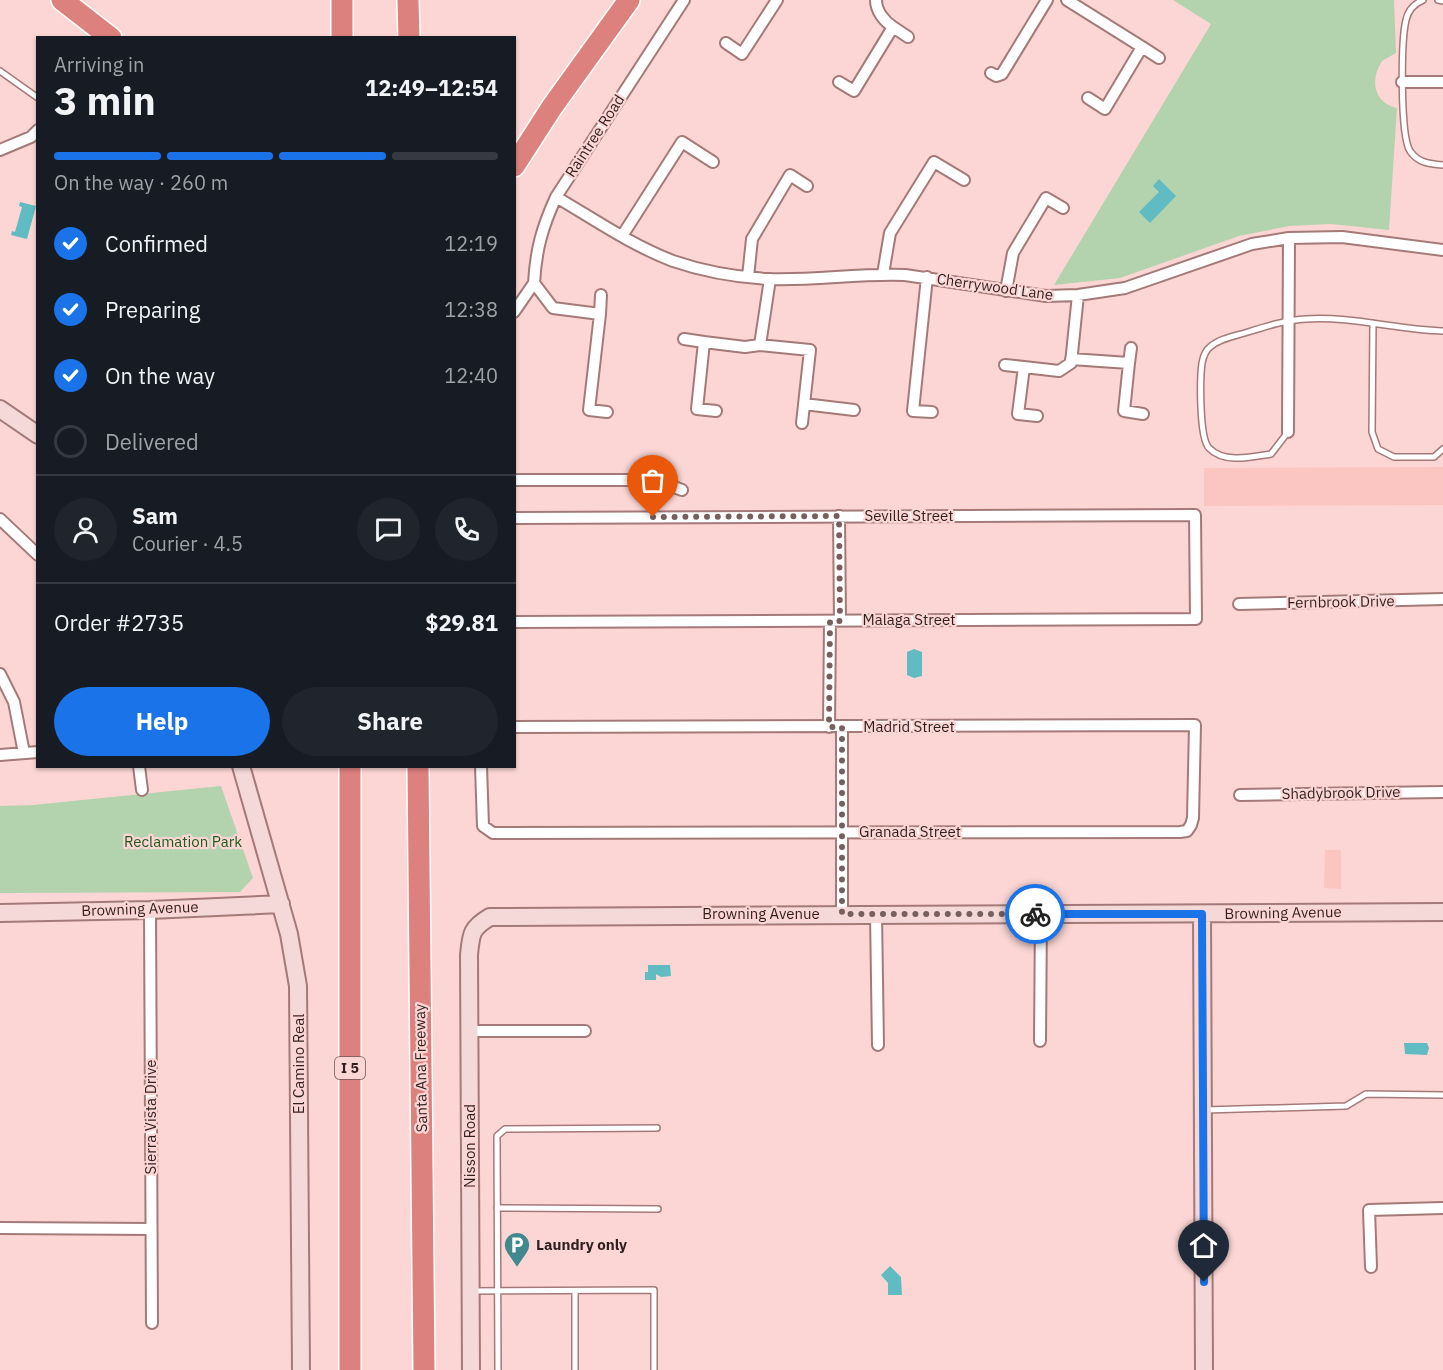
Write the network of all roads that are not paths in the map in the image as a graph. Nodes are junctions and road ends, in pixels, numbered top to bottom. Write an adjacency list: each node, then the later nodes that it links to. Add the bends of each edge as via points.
1 (62, 0): 14 (highway)
2 (342, 0): 15 (highway)
3 (408, 0): 16 (highway)
4 (629, 0): 31 (highway)
5 (684, 0): 35 (street, Raintree Road)
6 (777, 0): 18 (street, via 742,54)
7 (876, 0): 13 (street, via 876,8)
8 (1047, 0): 22 (street, via 1002,74)
9 (1067, 0): 19 (street)
10 (1423, 0): 24 (lane, via 1414,4 1406,19)
11 (1438, 0): 12 (lane)
12 (1443, 1)
13 (893, 27): 17 (street); 23 (street, via 854,91)
14 (108, 36)
15 (342, 36)
16 (409, 36)
17 (908, 37)
18 (726, 44)
19 (1143, 47): 20 (street); 27 (street, via 1105,109)
20 (1159, 57)
21 (0, 71): 26 (lane)
22 (991, 73)
23 (839, 82)
24 (1402, 82): 25 (street); 32 (lane, via 1409,150 1419,161)
25 (1443, 82)
26 (36, 97)
27 (1088, 98)
28 (36, 132): 29 (street)
29 (0, 150)
30 (713, 162): 37 (street, via 682,142)
31 (516, 163)
32 (1443, 165)
33 (964, 180): 40 (street, via 934,162 890,233)
34 (807, 186): 41 (street, via 790,176 752,239)
35 (556, 197): 37 (street, Cherrywood Lane); 44 (street, Raintree Road, via 535,255)
36 (1063, 208): 45 (street, via 1046,198 1013,253)
37 (622, 236): 41 (street, Cherrywood Lane, via 674,261)
38 (1289, 238): 39 (street, Cherrywood Lane, via 1342,237); 47 (street, Cherrywood Lane, via 1252,244 1125,288); 50 (street)
39 (1443, 250)
40 (883, 274): 42 (street, Cherrywood Lane); 43 (street, Cherrywood Lane)
41 (748, 277): 43 (street, Cherrywood Lane)
42 (927, 277): 45 (street, Cherrywood Lane); 66 (street, via 913,411)
43 (770, 279): 55 (street)
44 (534, 283): 48 (street); 49 (street, via 553,308)
45 (1006, 291): 47 (street, Cherrywood Lane)
46 (601, 295): 49 (street)
47 (1078, 295): 57 (street)
48 (516, 309)
49 (600, 314): 65 (street, via 589,410)
50 (1287, 321): 51 (lane, via 1307,318); 70 (street); 70 (lane, via 1223,339 1209,348 1202,361 1202,430 1208,448 1222,456 1246,458 1271,454)
51 (1373, 323): 52 (lane); 72 (lane, via 1372,432 1378,448 1394,457 1434,457)
52 (1443, 331)
53 (684, 339): 54 (street)
54 (704, 342): 55 (street); 64 (street, via 697,409)
55 (760, 345): 61 (street, via 810,351)
56 (1131, 348): 58 (street)
57 (1071, 359): 58 (street); 60 (street, via 1059,371)
58 (1129, 363): 67 (street, via 1124,411)
59 (1005, 365): 60 (street)
60 (1024, 367): 68 (street, via 1018,414)
61 (804, 404): 63 (street); 69 (street)
62 (0, 409): 71 (street)
63 (854, 410)
64 (716, 411)
65 (607, 412)
66 (932, 412)
67 (1143, 414)
68 (1037, 416)
69 (802, 423)
70 (1288, 432)
71 (36, 434)
72 (1443, 449)
73 (516, 480): 74 (street, via 656,480)
74 (682, 490)
75 (839, 516): 76 (street, Seville Street); 81 (street, Seville Street, via 1195,515); 82 (street)
76 (516, 518)
77 (0, 519): 78 (street)
78 (36, 553)
79 (1443, 600): 80 (street, Fernbrook Drive)
80 (1239, 604)
81 (1196, 619): 82 (street, Malaga Street)
82 (835, 621): 83 (street, Malaga Street); 86 (street)
83 (516, 622)
84 (0, 674): 89 (street, via 14,702)
85 (516, 727): 86 (street, Madrid Street)
86 (829, 727): 87 (street, Madrid Street)
87 (842, 727): 99 (street, Madrid Street, via 1195,725); 100 (street)
88 (36, 752): 89 (street)
89 (24, 753): 90 (street)
90 (0, 755)
91 (139, 768): 96 (street)
92 (242, 768): 101 (street, El Camino Real)
93 (350, 768): 128 (highway, I 5)
94 (418, 768): 129 (highway, Santa Ana Freeway)
95 (481, 768): 100 (street, Granada Street, via 483,826 493,833)
96 (142, 790)
97 (1443, 792): 98 (street, Shadybrook Drive)
98 (1240, 795)
99 (1191, 825): 100 (street, Granada Street, via 1180,832)
100 (843, 832): 105 (street)
101 (281, 904): 102 (street, Browning Avenue); 127 (street, El Camino Real, via 298,986)
102 (150, 910): 104 (street, Browning Avenue); 121 (street, Sierra Vista Drive)
103 (1443, 912): 107 (street, Browning Avenue)
104 (0, 913)
105 (842, 914): 108 (street, Browning Avenue); 109 (street, Browning Avenue, via 507,916 490,917)
106 (1041, 914): 107 (street, Browning Avenue); 108 (street, Browning Avenue); 112 (street)
107 (1202, 914): 115 (street)
108 (876, 915): 113 (street)
109 (477, 924): 110 (street, Nisson Road, via 471,935 469,955)
110 (469, 1030): 111 (street); 123 (street, Nisson Road)
111 (585, 1031)
112 (1040, 1041)
113 (878, 1045)
114 (1443, 1095): 115 (lane, via 1366,1095 1346,1106)
115 (1203, 1110): 134 (street)
116 (657, 1128): 117 (lane, via 505,1129 496,1136)
117 (497, 1208): 119 (lane); 124 (lane)
118 (1443, 1208): 122 (street, via 1369,1209)
119 (658, 1209)
120 (0, 1228): 121 (street)
121 (151, 1229): 126 (street, Sierra Vista Drive)
122 (1371, 1267)
123 (471, 1291): 124 (lane); 130 (street, Nisson Road)
124 (498, 1291): 125 (lane); 131 (lane)
125 (575, 1291): 132 (lane); 133 (lane, via 654,1290)
126 (152, 1323)
127 (301, 1370)
128 (350, 1370)
129 (424, 1370)
130 (471, 1370)
131 (498, 1370)
132 (575, 1370)
133 (654, 1370)
134 (1204, 1370)

